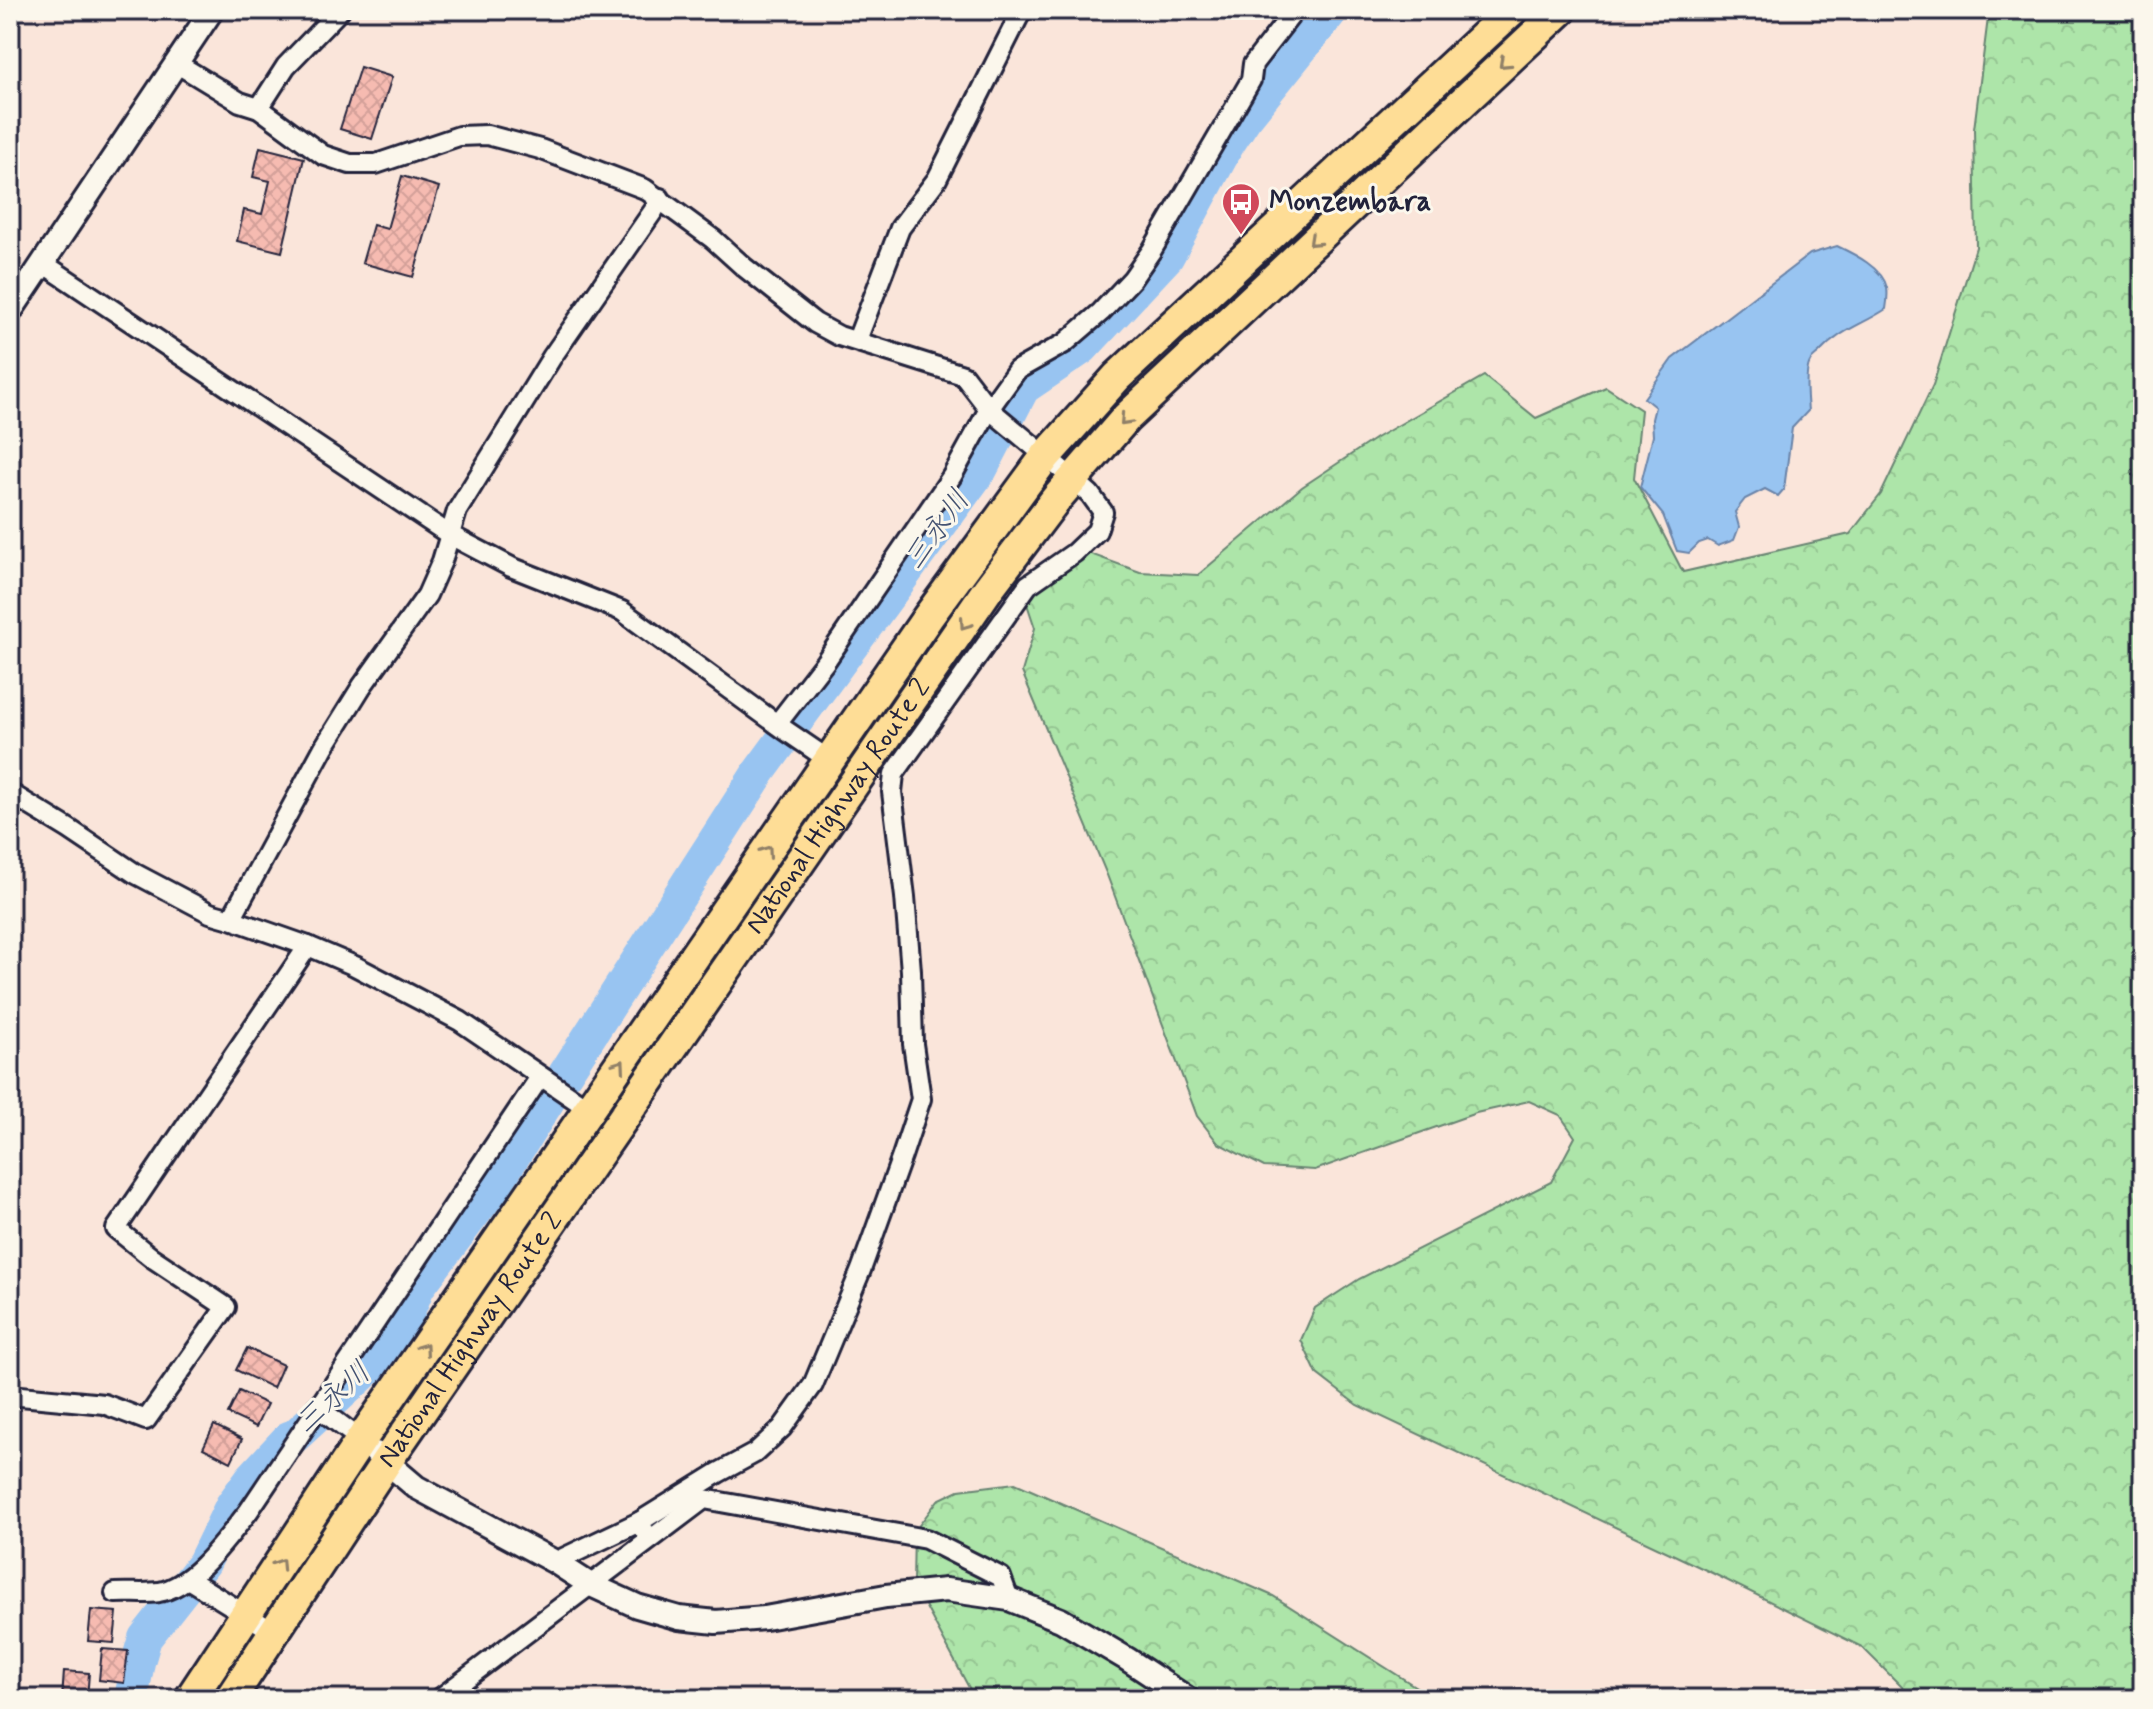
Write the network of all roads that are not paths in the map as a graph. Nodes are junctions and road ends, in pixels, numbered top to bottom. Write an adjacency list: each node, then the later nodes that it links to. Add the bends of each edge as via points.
1 (212, 10): 7 (street)
2 (340, 10): 8 (street, via 286,66)
3 (1022, 10): 12 (street, via 937,179 900,228)
4 (1295, 10): 13 (street, via 1253,64 1251,80 1132,279 1065,343 1017,370)
5 (1512, 10): 14 (highway, National Highway Route 2)
6 (1561, 10): 15 (highway, National Highway Route 2, one-way to 15, via 1126,418)
7 (176, 63): 8 (street); 10 (street)
8 (259, 108): 9 (street, via 323,155 350,164 376,164 459,136 487,135 540,149)
9 (660, 198): 12 (street, via 815,323); 16 (street, via 544,370 457,511)
10 (44, 264): 11 (street); 16 (street)
11 (10, 312)
12 (857, 340): 13 (street, via 963,375)
13 (992, 411): 14 (street); 17 (street)
14 (1037, 449): 15 (street); 18 (highway, National Highway Route 2, via 928,617)
15 (1073, 479): 27 (highway, National Highway Route 2, one-way to 27, via 988,589); 28 (street, via 1103,512 1097,531 1028,585 894,774 921,1099 861,1270 813,1385 782,1428 755,1453)
16 (450, 535): 17 (street, via 511,567 622,611); 20 (street, via 427,595 324,747)
17 (781, 727): 18 (street)
18 (820, 753): 23 (highway, National Highway Route 2, one-way to 18)
19 (10, 793): 20 (street, via 136,874)
20 (231, 919): 21 (street)
21 (308, 946): 22 (street, via 460,1021); 24 (street, via 116,1229 226,1307 146,1420 104,1404)
22 (540, 1077): 23 (street); 25 (street)
23 (589, 1109): 26 (highway, National Highway Route 2, one-way to 23)
24 (10, 1395)
25 (317, 1407): 26 (street); 31 (street, via 248,1512)
26 (361, 1440): 27 (street); 35 (highway, National Highway Route 2, one-way to 26)
27 (386, 1462): 30 (street, via 416,1487); 36 (highway, National Highway Route 2)
28 (639, 1522): 29 (street); 30 (street)
29 (650, 1539): 32 (street); 34 (street, via 704,1499 926,1539 1001,1577)
30 (555, 1562): 32 (street)
31 (188, 1579): 33 (street, via 161,1592); 35 (street)
32 (589, 1584): 34 (street, via 637,1606 716,1622 946,1590); 39 (street)
33 (115, 1593)
34 (1009, 1599): 40 (street, via 1061,1620)
35 (247, 1614): 36 (street); 37 (highway, National Highway Route 2)
36 (274, 1632): 38 (highway, National Highway Route 2)
37 (190, 1699)
38 (230, 1699)
39 (439, 1699)
40 (1188, 1699)

